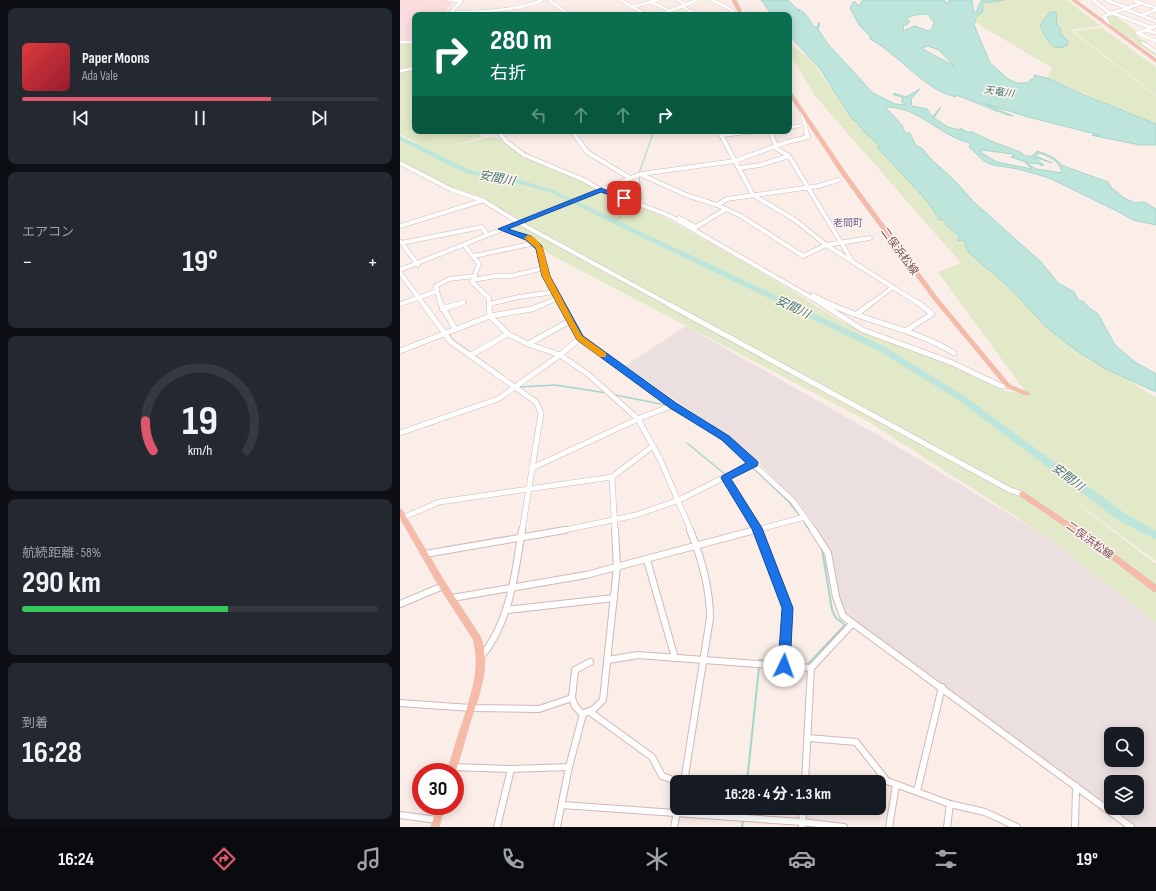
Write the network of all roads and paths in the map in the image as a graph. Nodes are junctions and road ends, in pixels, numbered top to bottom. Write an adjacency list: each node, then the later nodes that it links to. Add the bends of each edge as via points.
1 (449, 0): 2 (street)
2 (462, 0): 25 (street)
3 (542, 0): 26 (street, via 512,9)
4 (549, 0): 27 (street)
5 (620, 0): 20 (street)
6 (658, 0): 16 (street)
7 (678, 0): 18 (street)
8 (696, 0): 18 (street)
9 (712, 0): 31 (street)
10 (734, 0): 23 (main road)
11 (1074, 0): 36 (main road)
12 (1095, 0): 33 (street)
13 (1106, 0): 21 (street)
14 (1135, 0): 17 (street)
15 (616, 1): 28 (street)
16 (650, 1): 20 (street); 24 (street)
17 (1142, 3): 21 (street); 22 (street)
18 (686, 4): 19 (street)
19 (681, 6): 24 (street); 30 (street)
20 (632, 7): 29 (street)
21 (1127, 9): 33 (street); 34 (street)
22 (1156, 9): 34 (street)
23 (740, 10): 32 (street)
24 (670, 11)
25 (452, 12)
26 (476, 12)
27 (565, 12)
28 (636, 12)
29 (641, 12)
30 (692, 12)
31 (733, 12)
32 (744, 12)
33 (1111, 14): 36 (street, via 1103,17); 38 (street)
34 (1142, 15): 35 (street)
35 (1156, 20)
36 (1109, 26): 46 (main road)
37 (1156, 26): 38 (street)
38 (1152, 28): 39 (street)
39 (1146, 30): 40 (street); 41 (street, via 1137,33)
40 (1156, 33)
41 (1156, 40)
42 (400, 42): 43 (street)
43 (412, 42)
44 (1143, 44): 45 (street)
45 (1156, 52)
46 (1156, 61)
47 (412, 69): 48 (street)
48 (400, 71)
49 (792, 96): 50 (main road, 二俣浜松線)
50 (799, 106): 58 (street, via 809,136); 117 (main road, 二俣浜松線, via 844,174 915,272)
51 (800, 126): 52 (street)
52 (792, 127)
53 (501, 134): 69 (street, via 524,155 584,180)
54 (574, 134): 66 (street, via 587,152)
55 (731, 134): 57 (street)
56 (771, 134): 58 (street)
57 (722, 135): 60 (street)
58 (775, 146): 59 (street); 60 (street)
59 (789, 156): 64 (street); 68 (street)
60 (735, 161): 64 (street); 65 (street)
61 (400, 163): 63 (street)
62 (400, 167): 63 (street)
63 (410, 168): 71 (street, via 452,190)
64 (739, 168): 70 (street)
65 (641, 174): 66 (street); 72 (street, via 686,195)
66 (630, 178): 69 (street)
67 (838, 180): 68 (street)
68 (808, 188): 70 (street); 82 (street)
69 (601, 190): 74 (street); 75 (street)
70 (753, 195): 72 (street, via 728,199); 84 (street, via 795,220)
71 (481, 201): 75 (street); 76 (street)
72 (717, 205): 73 (street)
73 (726, 209): 74 (street, via 696,227); 84 (street, via 803,256)
74 (670, 216): 93 (street)
75 (518, 222): 77 (street); 128 (street, via 1010,490)
76 (400, 226)
77 (502, 229): 78 (street); 81 (street, via 529,238)
78 (487, 235): 80 (street, via 482,228); 83 (street)
79 (870, 238): 82 (street)
80 (401, 242): 87 (street)
81 (535, 243): 85 (street); 88 (street, via 541,251)
82 (842, 243): 84 (street); 86 (street)
83 (464, 245): 85 (street); 87 (street)
84 (826, 245): 86 (street)
85 (474, 256): 90 (street, via 479,264)
86 (852, 261): 94 (street)
87 (418, 264): 89 (street)
88 (544, 268): 90 (street, via 511,276); 96 (street)
89 (400, 272): 91 (street)
90 (474, 278): 95 (street, via 461,277 443,282 436,286); 101 (street, via 472,282 489,298)
91 (406, 281): 92 (street); 97 (street)
92 (400, 283)
93 (791, 284): 103 (street, via 840,309); 117 (street, via 863,330 950,362 1001,386)
94 (893, 287): 103 (street); 107 (street, via 932,314)
95 (437, 291): 97 (street); 102 (street)
96 (555, 292): 98 (street); 101 (street, via 519,296)
97 (418, 297): 100 (street); 108 (street)
98 (558, 298): 104 (street, via 532,309); 105 (street)
99 (464, 302): 102 (street)
100 (400, 304)
101 (489, 304): 104 (street)
102 (442, 309): 106 (street)
103 (857, 314): 107 (street)
104 (490, 316): 106 (street); 109 (street)
105 (570, 321): 110 (street); 111 (street)
106 (455, 330): 108 (street)
107 (906, 330): 113 (street, via 941,344)
108 (444, 334): 112 (street); 114 (street, via 451,342)
109 (508, 334): 111 (street); 114 (street)
110 (580, 338): 115 (street); 119 (street)
111 (528, 344): 115 (street)
112 (400, 351)
113 (954, 353)
114 (471, 355): 116 (street)
115 (560, 355): 116 (street); 120 (street, via 589,375)
116 (516, 386): 121 (street, via 498,399); 124 (street, via 536,402 541,413)
117 (1008, 386): 118 (main road, 二俣浜松線)
118 (1027, 394)
119 (673, 405): 120 (street); 123 (street, via 725,438)
120 (638, 419): 122 (street); 124 (street)
121 (400, 433)
122 (653, 446): 125 (street); 129 (street)
123 (753, 463): 126 (street); 131 (street, via 793,501)
124 (532, 468): 127 (street)
125 (612, 477): 127 (street); 132 (street)
126 (726, 478): 129 (street); 133 (street)
127 (528, 488): 130 (street, via 439,502); 134 (street)
128 (1022, 494): 141 (main road, 二俣浜松線, via 1100,546)
129 (679, 500): 132 (street); 135 (street)
130 (401, 517): 136 (main road)
131 (805, 517): 133 (street); 146 (street, via 828,553 840,610)
132 (615, 520): 134 (street); 138 (street)
133 (756, 528): 135 (street); 152 (street, via 788,608)
134 (520, 539): 136 (street); 140 (street)
135 (696, 544): 137 (street); 150 (street, via 710,604)
136 (425, 554): 139 (main road)
137 (647, 560): 138 (street); 148 (street)
138 (616, 568): 140 (street); 143 (street)
139 (443, 586): 142 (main road); 144 (street)
140 (511, 588): 142 (street); 145 (street)
141 (1156, 589)
142 (452, 598): 147 (main road, via 477,638)
143 (614, 598): 145 (street); 149 (street)
144 (400, 604)
145 (507, 610): 147 (street, via 492,644)
146 (852, 624): 153 (street); 154 (street)
147 (481, 657): 157 (main road, via 478,685)
148 (675, 658): 149 (street, via 638,655); 150 (street)
149 (608, 660): 158 (street, via 603,700 598,707)
150 (703, 660): 152 (street, via 755,664); 164 (street)
151 (590, 662): 155 (street, via 575,670)
152 (784, 663): 153 (street)
153 (811, 668): 159 (street)
154 (942, 687): 168 (street); 169 (street)
155 (572, 698): 157 (street, via 539,709); 158 (street, via 575,706)
156 (400, 703): 157 (street)
157 (471, 708): 160 (main road)
158 (586, 713): 161 (street); 166 (street, via 652,757 662,776)
159 (808, 738): 165 (street); 167 (street, via 856,742 887,781)
160 (454, 763)
161 (569, 767): 162 (street); 170 (street)
162 (511, 768): 163 (street); 178 (street)
163 (464, 769)
164 (685, 775)
165 (805, 775)
166 (670, 777)
167 (896, 786): 169 (street); 182 (street)
168 (1076, 786): 185 (street); 186 (street)
169 (917, 791): 171 (street)
170 (562, 804): 172 (street); 179 (street)
171 (950, 804): 183 (street); 184 (street, via 985,812)
172 (670, 811)
173 (400, 815): 176 (street)
174 (677, 815): 180 (street)
175 (712, 815): 177 (street)
176 (436, 824)
177 (802, 824): 181 (street)
178 (497, 827)
179 (557, 827)
180 (674, 827)
181 (844, 827)
182 (889, 827)
183 (947, 827)
184 (1017, 827)
185 (1076, 827)
186 (1131, 827)

